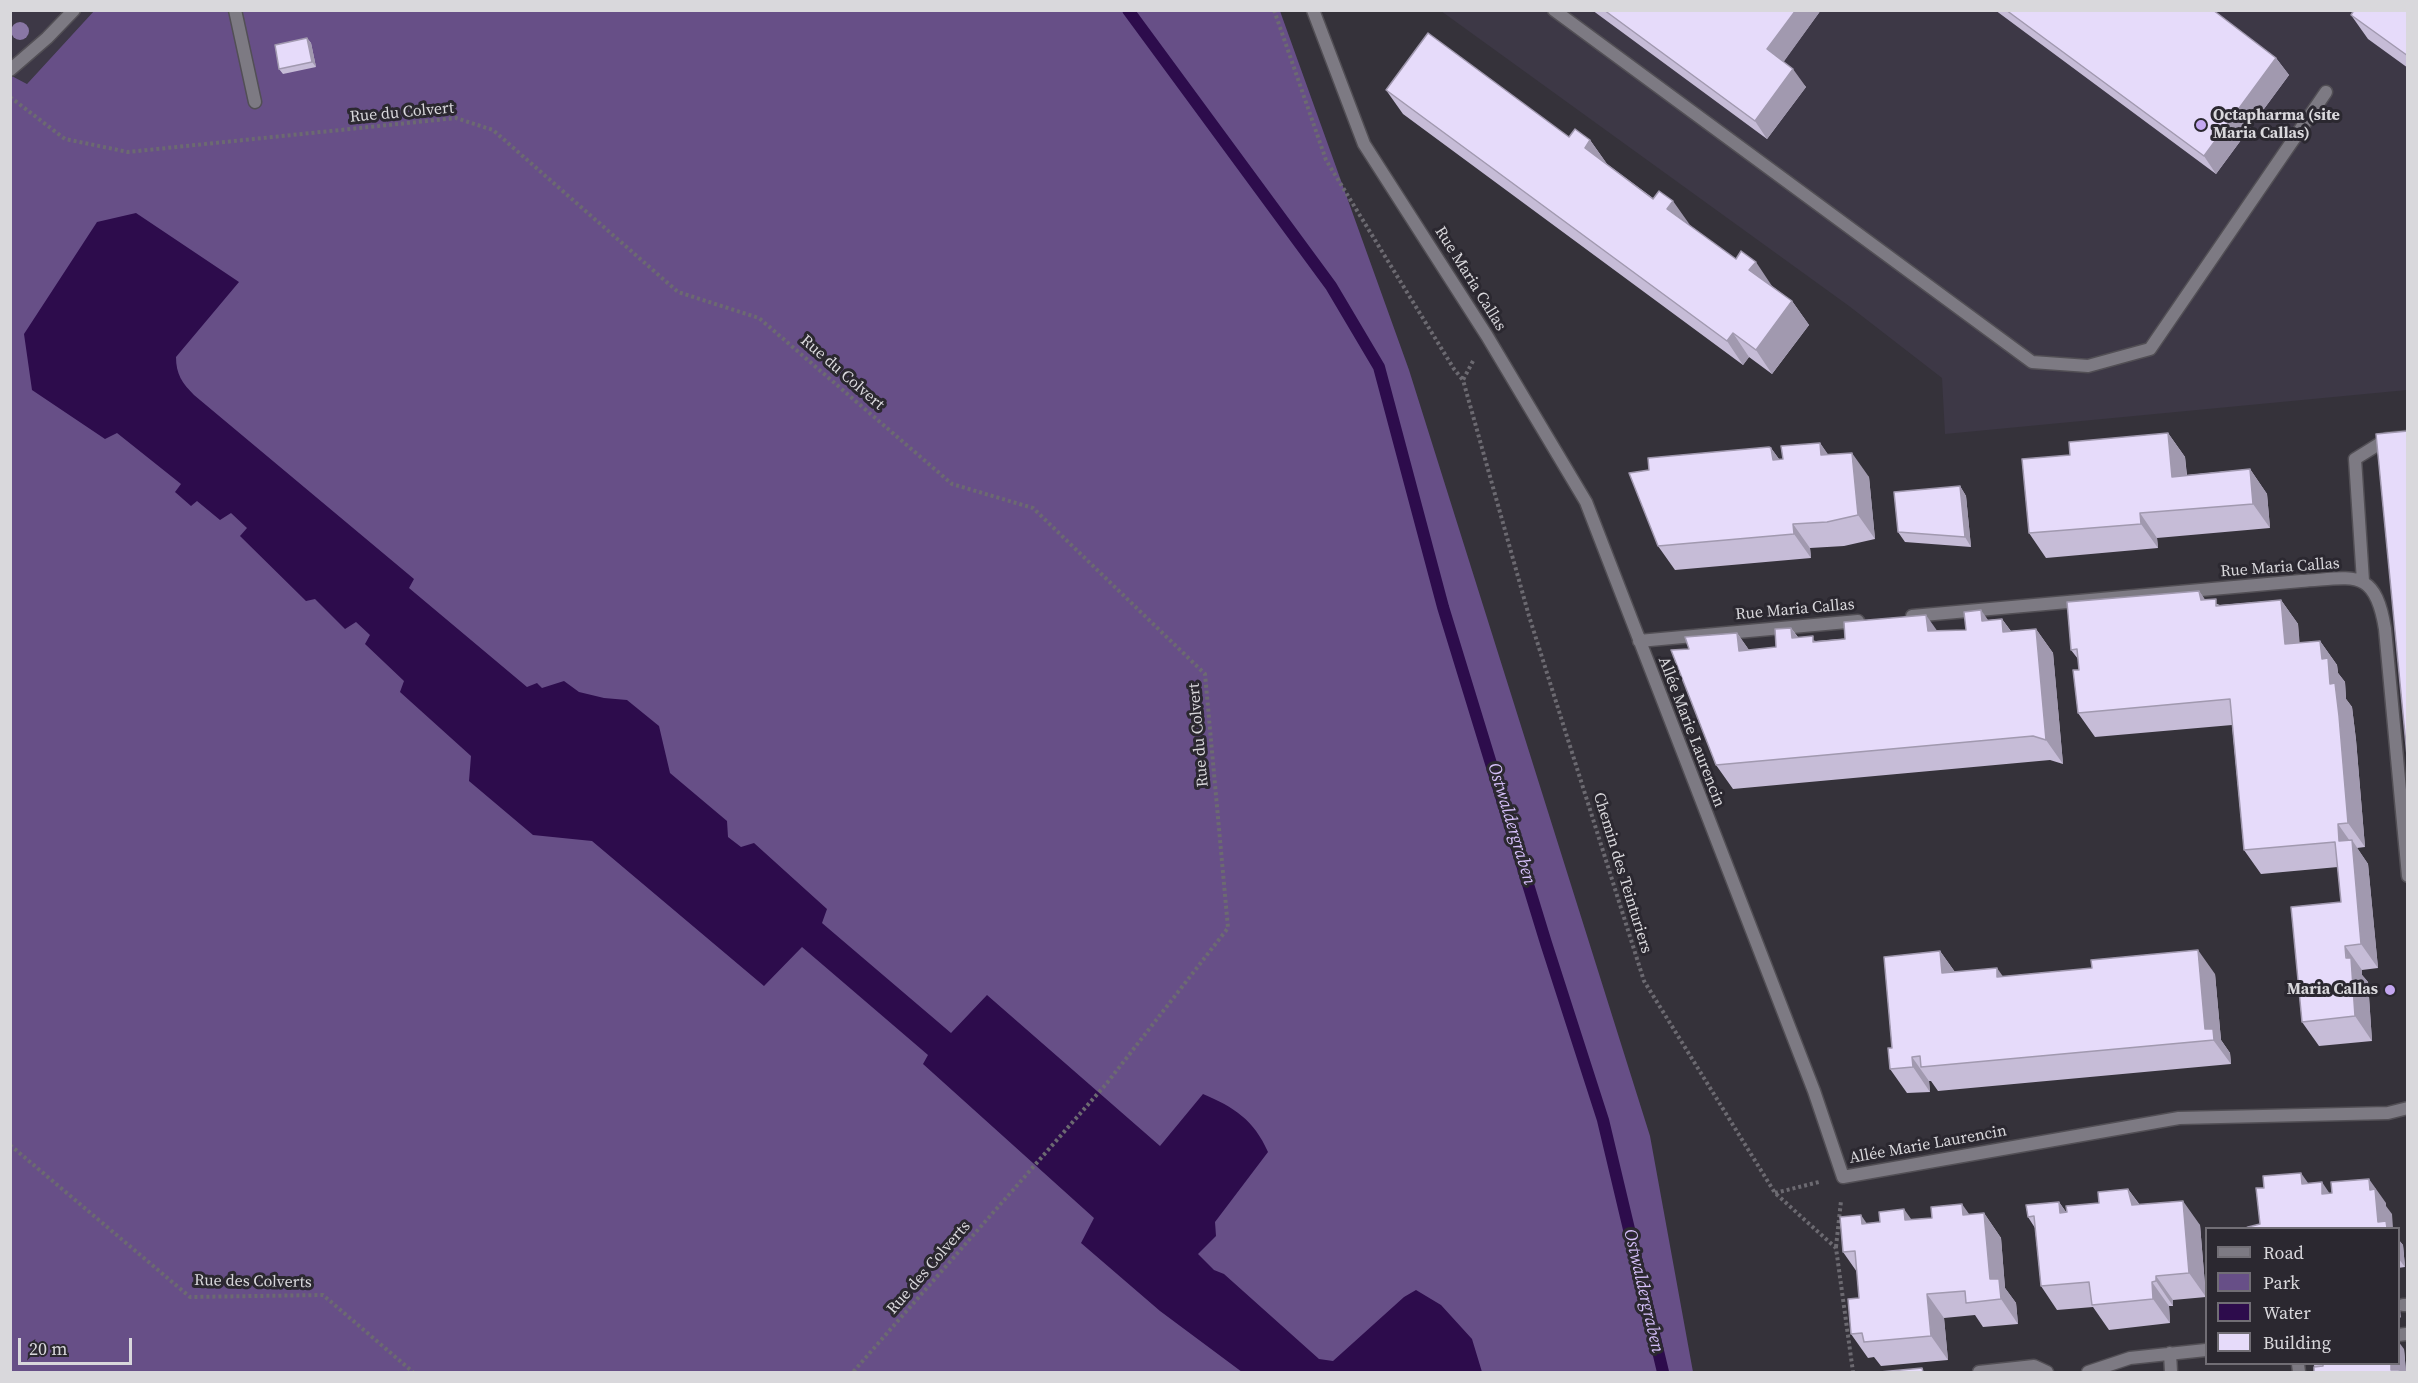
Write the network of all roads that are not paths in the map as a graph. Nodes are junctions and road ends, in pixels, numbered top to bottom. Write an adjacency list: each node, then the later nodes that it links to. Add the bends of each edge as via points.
1 (74, 10): 5 (street)
2 (236, 10): 7 (street)
3 (1314, 10): 12 (street, Rue Maria Callas, via 1364,144 1586,502)
4 (1554, 10): 6 (street, via 2032,362 2088,366 2150,349)
5 (10, 70)
6 (2326, 92)
7 (255, 102)
8 (2408, 437): 9 (street, via 2387,439 2355,459)
9 (2362, 581): 10 (street, Rue Maria Callas, via 2301,581); 13 (street, Rue Maria Callas, via 2373,589 2384,621)
10 (1899, 618)
11 (1875, 620): 12 (street, Rue Maria Callas)
12 (1639, 641): 14 (street, Allée Marie Laurencin, via 1844,1176 2180,1118 2388,1113)
13 (2408, 876)
14 (2408, 1108)
15 (2205, 1350): 16 (street)
16 (2170, 1353): 19 (street, via 2130,1358); 20 (street)
17 (1979, 1372): 18 (street, via 2034,1366)
18 (2047, 1372)
19 (2088, 1372)
20 (2172, 1372)

